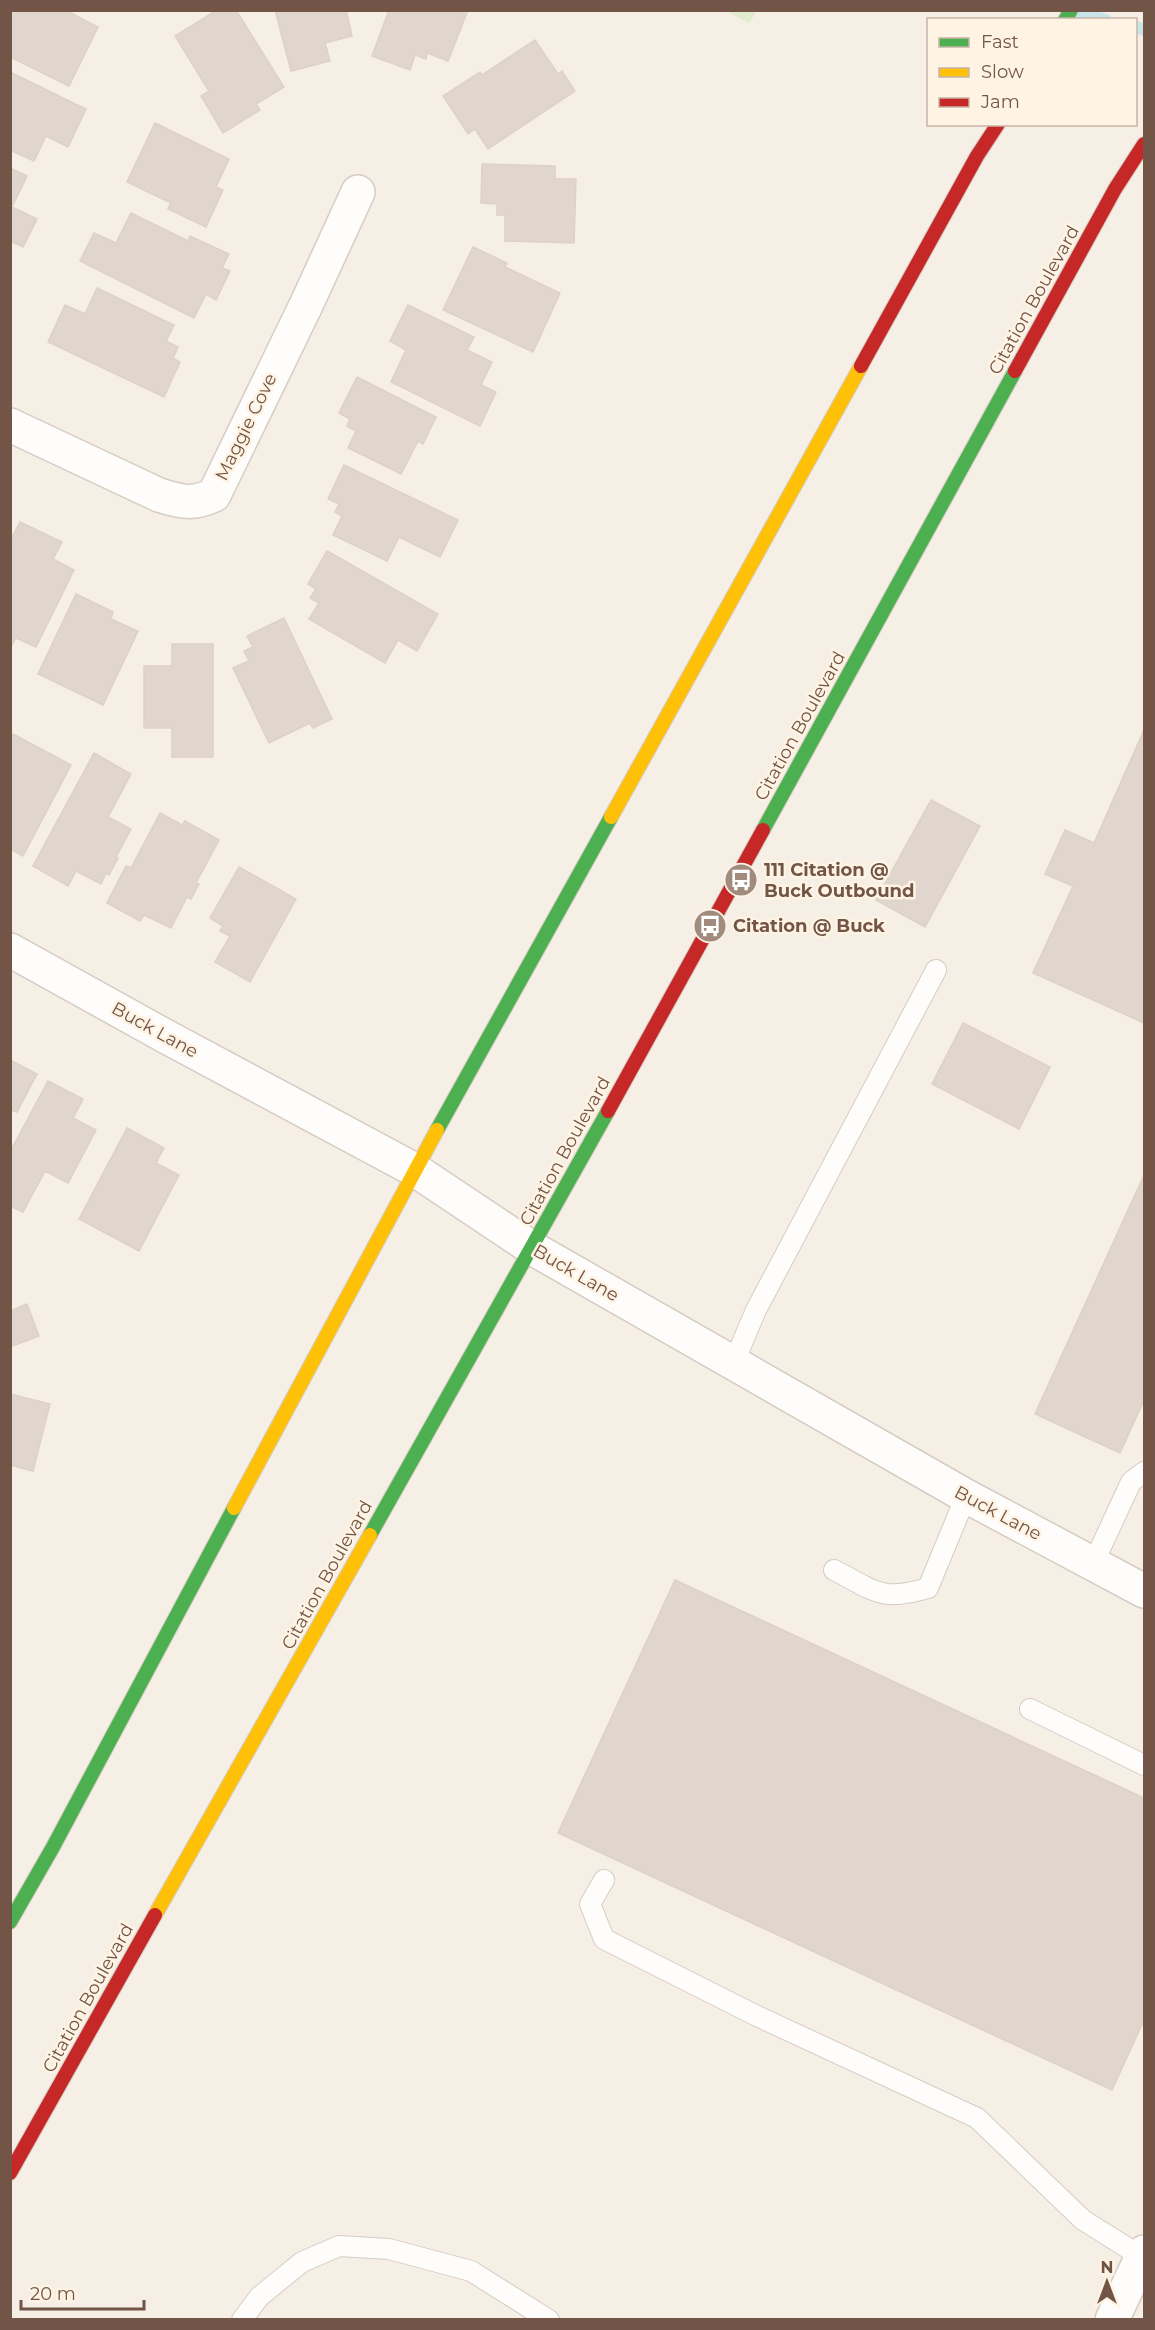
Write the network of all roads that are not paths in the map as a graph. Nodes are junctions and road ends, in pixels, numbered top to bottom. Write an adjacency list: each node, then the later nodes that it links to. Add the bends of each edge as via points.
1 (997, 126): 7 (main road)
2 (1144, 144): 8 (main road, Citation Boulevard, via 1115,189)
3 (358, 192): 4 (street, Maggie Cove, via 214,495 197,503 159,495)
4 (10, 425)
5 (10, 950): 7 (street, Buck Lane)
6 (936, 970): 9 (lane, via 756,1310)
7 (416, 1170): 8 (street, Buck Lane); 18 (main road)
8 (532, 1248): 9 (street, Buck Lane); 19 (main road, Citation Boulevard)
9 (734, 1362): 11 (street, Buck Lane)
10 (1144, 1472): 12 (lane, via 1131,1482)
11 (966, 1496): 12 (street, Buck Lane); 13 (lane, via 928,1588 904,1595 883,1595)
12 (1093, 1564): 14 (street, Buck Lane)
13 (834, 1570)
14 (1144, 1591)
15 (1030, 1709): 16 (lane)
16 (1144, 1765)
17 (604, 1880): 20 (lane, via 590,1904 604,1939 757,2016 977,2118 1083,2220)
18 (10, 1922)
19 (10, 2173)
20 (1143, 2255): 21 (street)
21 (1117, 2318)
22 (242, 2319): 23 (lane, via 259,2297 302,2262 339,2246 389,2249 471,2271)
23 (549, 2319)

